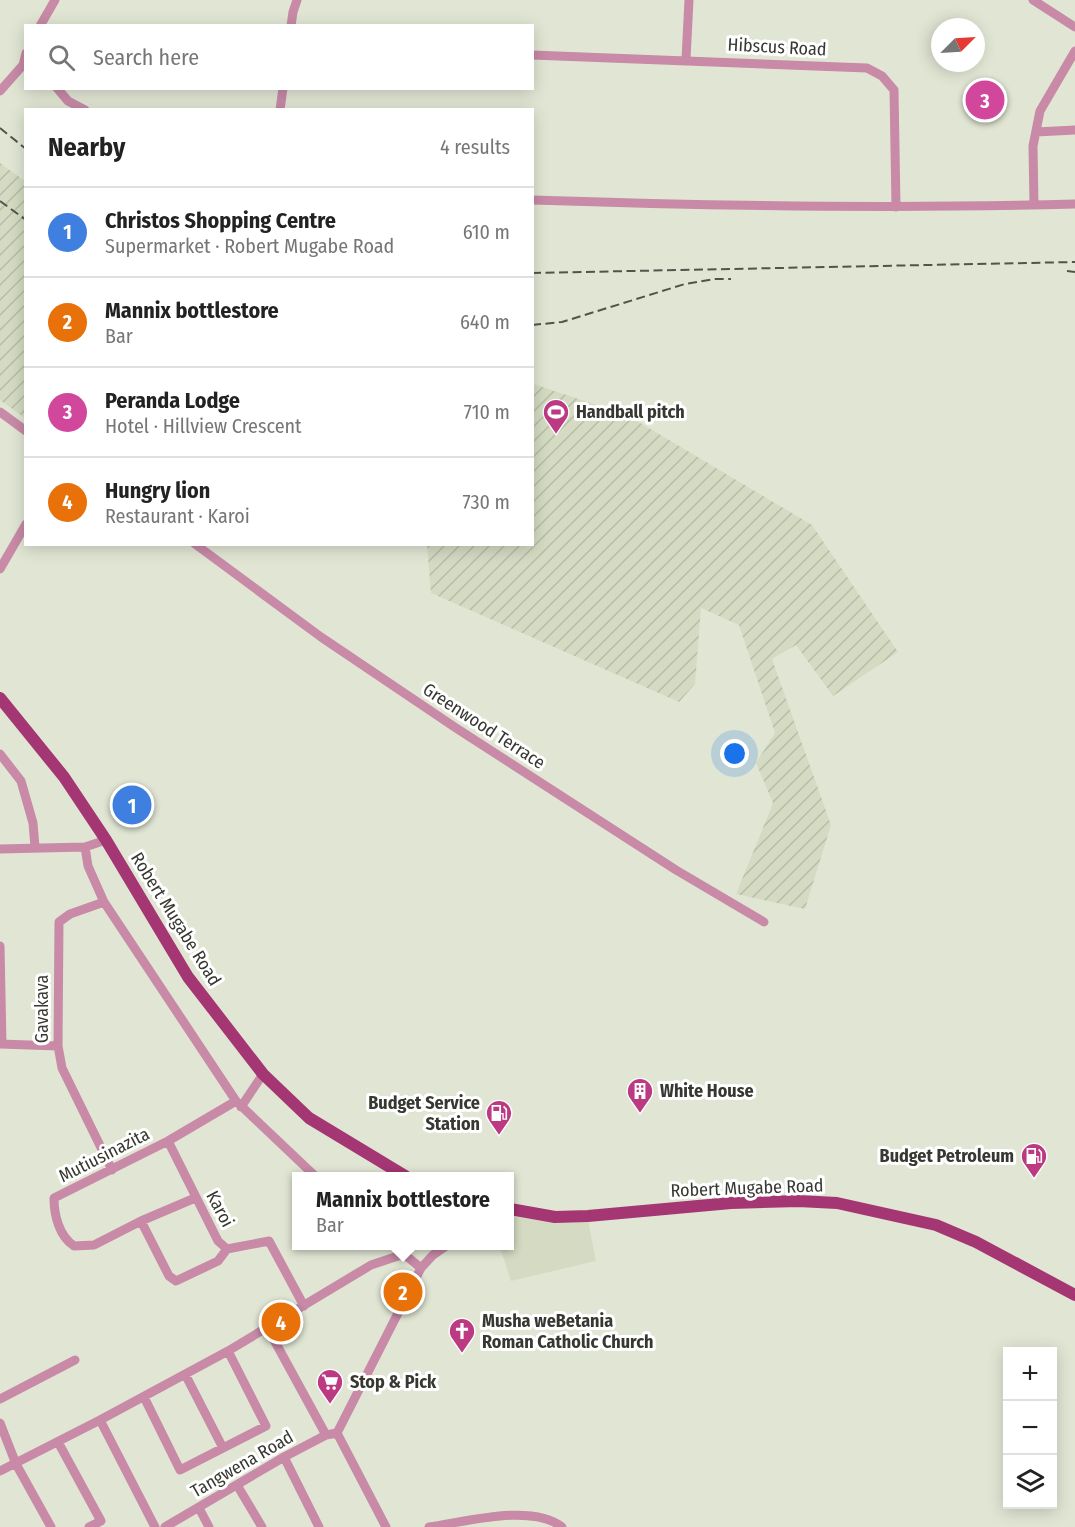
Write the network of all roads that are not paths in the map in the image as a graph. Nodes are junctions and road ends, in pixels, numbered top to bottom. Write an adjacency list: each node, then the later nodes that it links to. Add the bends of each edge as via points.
1 (55, 0): 5 (street)
2 (297, 0): 6 (street)
3 (689, 0): 10 (street)
4 (1033, 0): 7 (street)
5 (41, 24)
6 (291, 24)
7 (1075, 27)
8 (1075, 51): 18 (street, via 1040,111)
9 (534, 55): 10 (street, Hibscus Road)
10 (686, 60): 22 (street, Hibscus Road, via 867,68 882,76 894,90)
11 (24, 65): 14 (street)
12 (59, 90): 15 (street)
13 (283, 90): 16 (street)
14 (0, 91)
15 (81, 108)
16 (280, 108)
17 (1075, 130): 18 (street)
18 (1036, 132): 21 (street)
19 (534, 200): 22 (street)
20 (1075, 204): 21 (street)
21 (1034, 206): 22 (street)
22 (896, 207)
23 (0, 412): 24 (street)
24 (24, 430)
25 (24, 527): 27 (street)
26 (198, 546): 35 (street, Greenwood Terrace, via 321,637 446,721 676,870)
27 (0, 569)
28 (0, 698): 30 (main road, Robert Mugabe Road, via 64,777)
29 (0, 754): 32 (street, via 21,782)
30 (106, 840): 31 (street); 39 (main road, Robert Mugabe Road, via 188,977)
31 (85, 847): 32 (street); 34 (street, via 88,866)
32 (36, 848): 33 (street)
33 (0, 849)
34 (104, 902): 38 (street, Gavakava, via 59,922); 40 (street)
35 (764, 922)
36 (0, 946): 37 (street)
37 (1, 1044): 38 (street)
38 (58, 1046): 42 (street, Gavakava, via 62,1068)
39 (262, 1074): 40 (street); 44 (main road, Robert Mugabe Road, via 309,1118)
40 (239, 1104): 41 (street, Mutiusinazita); 43 (street)
41 (168, 1141): 42 (street, Mutiusinazita); 45 (street, Karoi)
42 (112, 1170): 47 (street, Mutiusinazita, via 54,1198 54,1213 67,1241 74,1246 94,1245)
43 (311, 1172)
44 (398, 1172)
45 (195, 1198): 47 (street, Mutiusinazita); 48 (street, Karoi)
46 (514, 1210): 52 (main road, Robert Mugabe Road, via 555,1217 731,1203 837,1203 936,1225)
47 (141, 1221): 48 (street, via 169,1276 176,1281 218,1261)
48 (227, 1250): 53 (street, Karoi, via 269,1241)
49 (403, 1250): 51 (street); 53 (street)
50 (440, 1250): 51 (street)
51 (421, 1268): 62 (street)
52 (1075, 1295)
53 (304, 1306): 54 (street)
54 (267, 1327): 55 (street); 63 (street)
55 (228, 1351): 57 (street); 65 (street, via 266,1426)
56 (75, 1360): 59 (street)
57 (184, 1374): 58 (street); 65 (street)
58 (144, 1397): 60 (street); 65 (street, via 180,1470)
59 (0, 1399)
60 (100, 1420): 64 (street); 73 (street)
61 (0, 1423): 67 (street)
62 (337, 1433): 63 (street, Tangwena Road); 78 (street)
63 (326, 1436): 66 (street, Tangwena Road)
64 (58, 1442): 67 (street); 72 (street, via 101,1521)
65 (223, 1448)
66 (284, 1457): 69 (street, Tangwena Road); 77 (street)
67 (16, 1464): 68 (street); 71 (street)
68 (0, 1471)
69 (237, 1485): 70 (street, Tangwena Road); 76 (street)
70 (199, 1508): 74 (street, Tangwena Road); 75 (street)
71 (51, 1527)
72 (89, 1527)
73 (156, 1527)
74 (165, 1527)
75 (209, 1527)
76 (262, 1527)
77 (318, 1527)
78 (386, 1527)
79 (429, 1527): 80 (street, via 519,1514 554,1521)
80 (562, 1527)

